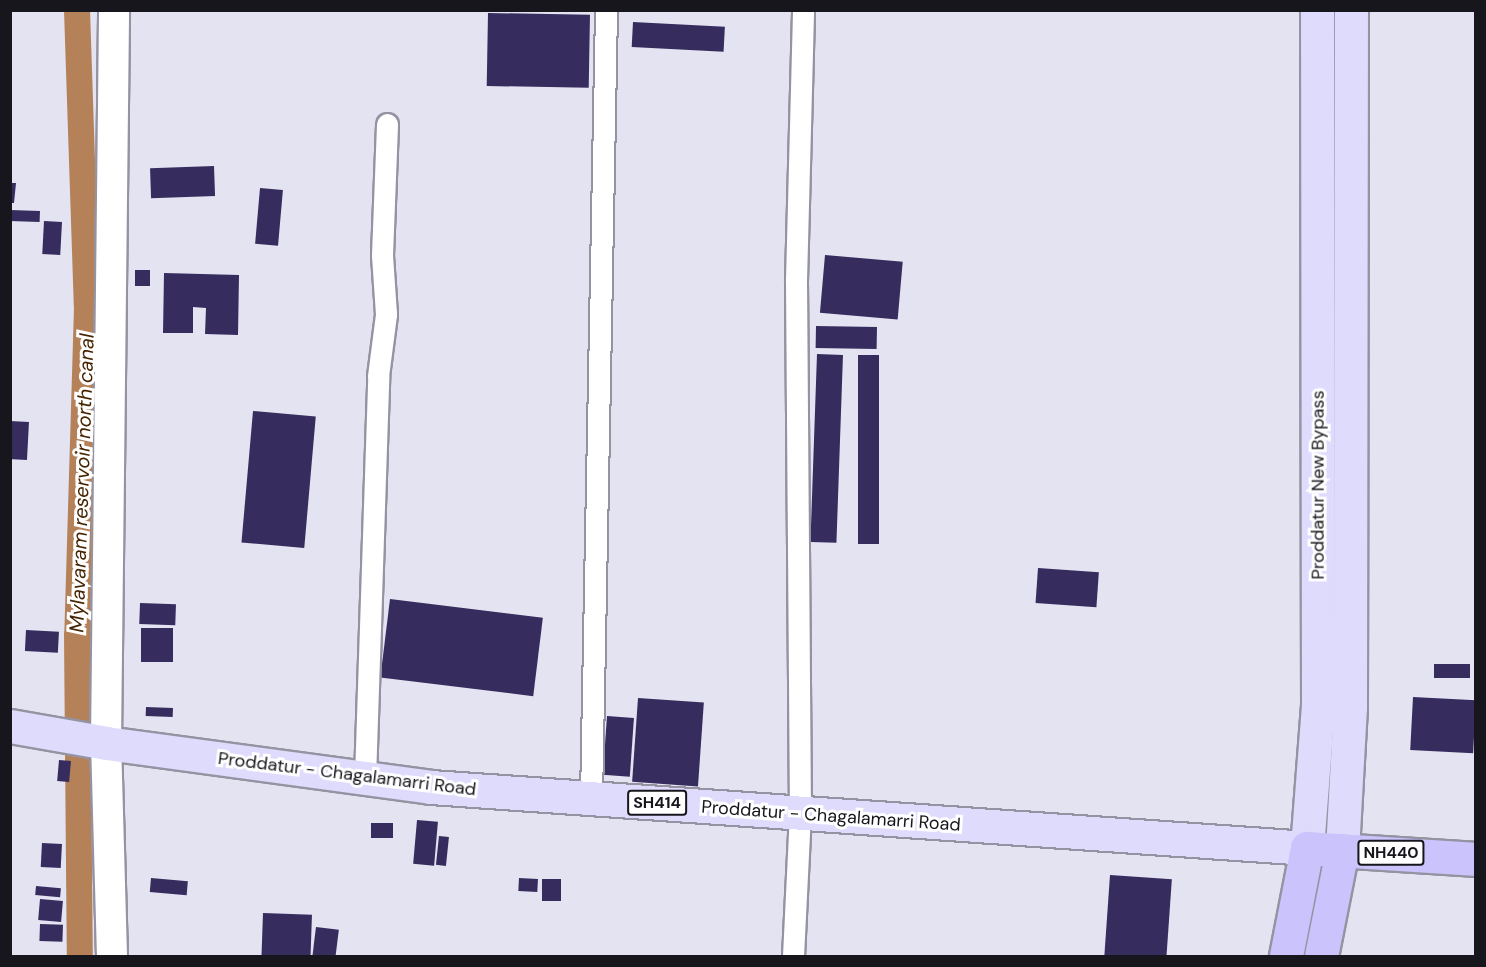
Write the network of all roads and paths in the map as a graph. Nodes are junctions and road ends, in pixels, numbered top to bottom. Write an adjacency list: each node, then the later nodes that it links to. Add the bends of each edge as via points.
1 (114, 10): 8 (main road)
2 (606, 10): 10 (street)
3 (1317, 10): 12 (main road, Proddatur New Bypass, via 1318,704)
4 (1351, 10): 13 (main road, Proddatur New Bypass, via 1350,707)
5 (803, 12): 11 (street, via 796,280)
6 (387, 124): 9 (street, via 382,255 386,314 378,376)
7 (10, 726): 8 (main road, Proddatur - Chagalamarri Road / SH414)
8 (106, 743): 9 (main road, Proddatur - Chagalamarri Road / SH414); 15 (main road)
9 (365, 778): 10 (main road, Proddatur - Chagalamarri Road / SH414)
10 (591, 798): 11 (main road, Proddatur - Chagalamarri Road / SH414)
11 (800, 814): 12 (main road, Proddatur - Chagalamarri Road / SH414); 16 (street)
12 (1307, 848): 13 (highway, Proddatur - Chagalamarri Road / NH440); 17 (highway, Proddatur New Bypass)
13 (1342, 850): 14 (highway, Proddatur - Chagalamarri Road / NH440); 18 (highway, Proddatur New Bypass / NH440)
14 (1476, 859)
15 (112, 957)
16 (793, 957)
17 (1286, 957)
18 (1321, 957)

